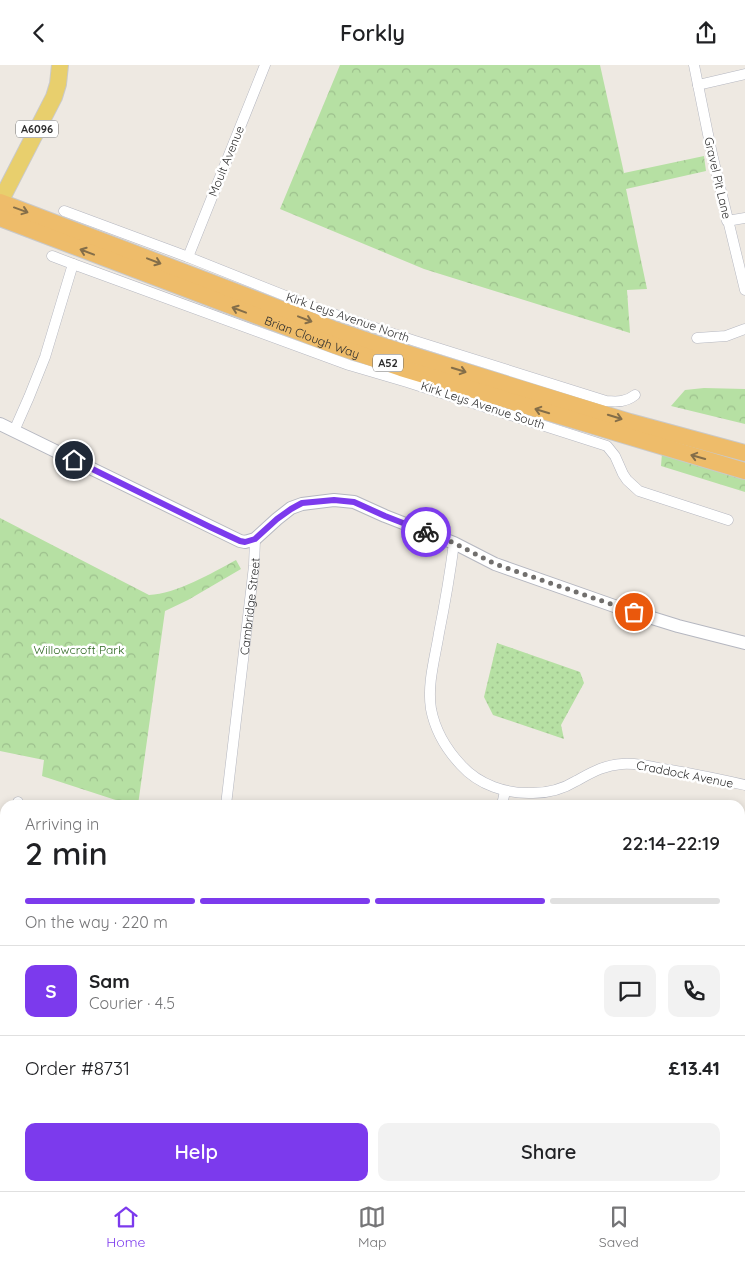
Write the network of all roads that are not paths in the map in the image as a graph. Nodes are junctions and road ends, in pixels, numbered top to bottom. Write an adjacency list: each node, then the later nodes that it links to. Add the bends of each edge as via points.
1 (60, 65): 6 (main road, A6096, via 54,97)
2 (264, 65): 13 (street, Moult Avenue)
3 (694, 65): 5 (street, Gravel Pit Lane)
4 (745, 74): 5 (street)
5 (698, 85): 10 (street, Gravel Pit Lane)
6 (0, 202): 11 (highway, Brian Clough Way / A52, one-way to 11)
7 (64, 211): 13 (street, Kirk Leys Avenue North)
8 (745, 218): 10 (street)
9 (0, 219): 11 (highway, Brian Clough Way / A52)
10 (727, 221): 15 (street, Gravel Pit Lane)
11 (41, 225): 21 (highway, Brian Clough Way / A52, one-way to 21, via 386,347 630,422); 22 (highway, Brian Clough Way / A52, one-way to 11, via 336,346)
12 (52, 256): 14 (street, Kirk Leys Avenue South)
13 (188, 257): 18 (street, Kirk Leys Avenue North, via 321,310 606,401 623,401)
14 (73, 264): 20 (street, via 45,357); 23 (street, Kirk Leys Avenue South, via 348,365 607,446 623,474 639,491)
15 (745, 290)
16 (745, 329): 17 (street, via 726,336)
17 (697, 338)
18 (635, 395)
19 (0, 424): 20 (street, Cambridge Street)
20 (14, 431): 24 (street, Cambridge Street, via 217,531 240,541)
21 (745, 453)
22 (745, 471)
23 (728, 520)
24 (255, 539): 25 (street, via 302,503 334,500 354,502); 29 (street, Cambridge Street)
25 (454, 543): 26 (street, via 495,564 620,608 678,627); 28 (street, Craddock Avenue, via 430,682 434,722 452,755 470,774)
26 (745, 643)
27 (745, 785): 28 (street, Craddock Avenue, via 660,768 620,764 601,768 554,790)
28 (506, 791): 30 (street)
29 (227, 800)
30 (503, 800)

